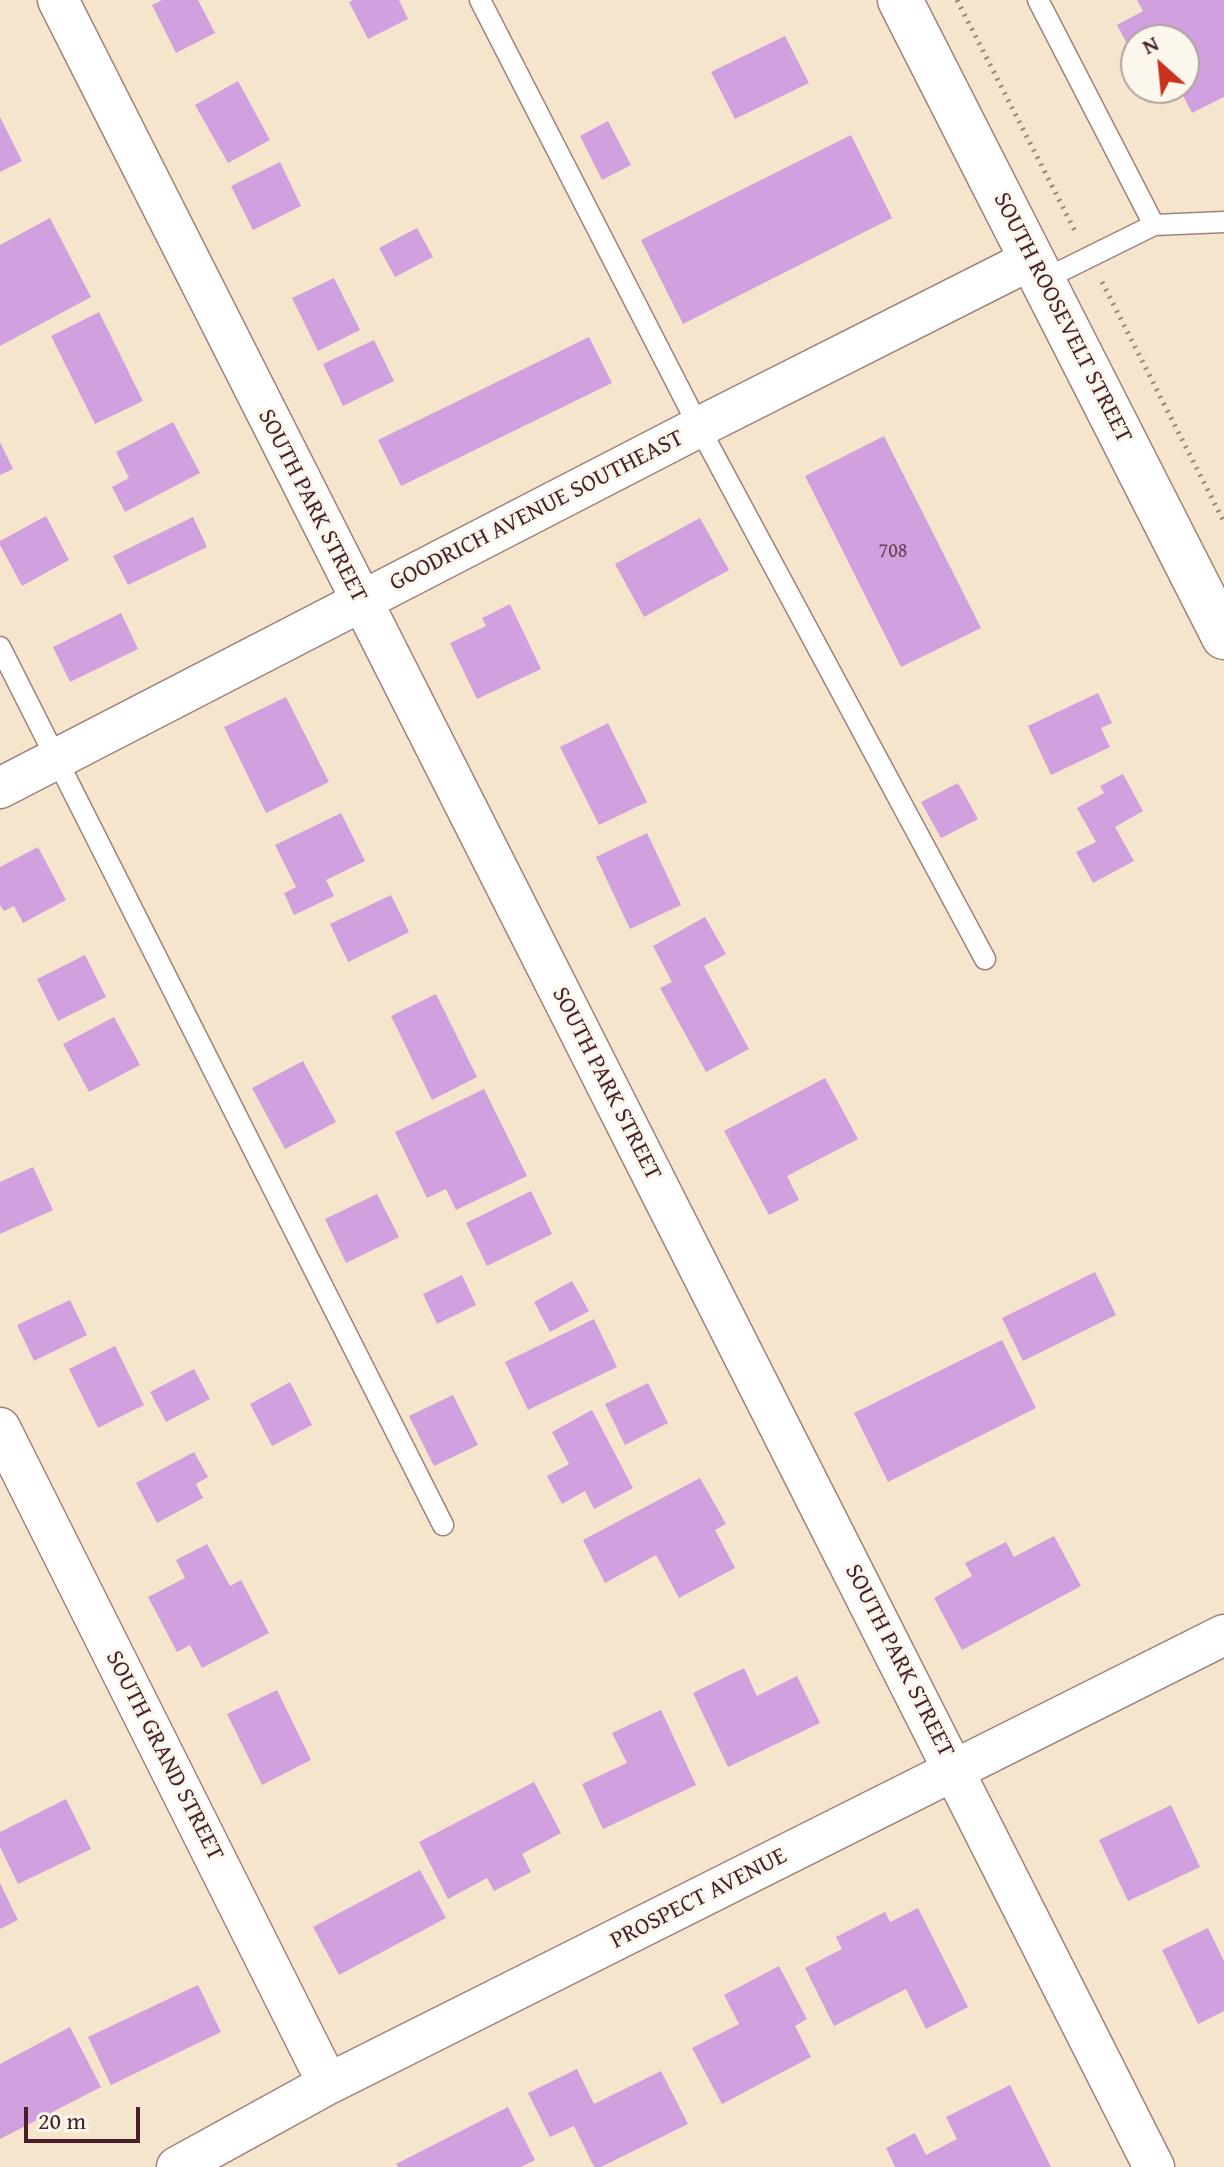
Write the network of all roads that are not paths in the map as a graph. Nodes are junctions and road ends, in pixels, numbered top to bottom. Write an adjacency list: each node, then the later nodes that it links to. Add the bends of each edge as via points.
1 (58, 0): 9 (street, SOUTH PARK STREET)
2 (480, 0): 8 (lane)
3 (900, 0): 7 (street, SOUTH ROOSEVELT STREET)
4 (1038, 0): 6 (lane)
5 (1224, 222): 6 (lane)
6 (1154, 225): 7 (lane)
7 (1038, 269): 8 (street, GOODRICH AVENUE SOUTHEAST); 10 (street, SOUTH ROOSEVELT STREET)
8 (699, 427): 9 (street, GOODRICH AVENUE SOUTHEAST); 14 (lane)
9 (361, 603): 12 (street, GOODRICH AVENUE SOUTHEAST); 18 (street, SOUTH PARK STREET)
10 (1224, 637)
11 (0, 647): 12 (lane)
12 (57, 759): 13 (street, GOODRICH AVENUE SOUTHEAST); 16 (lane)
13 (0, 788)
14 (985, 959)
15 (0, 1428): 19 (street, SOUTH GRAND STREET)
16 (443, 1525)
17 (1224, 1635): 18 (street, PROSPECT AVENUE)
18 (955, 1771): 19 (street, PROSPECT AVENUE); 21 (street, SOUTH PARK STREET)
19 (328, 2084): 20 (street, PROSPECT AVENUE)
20 (177, 2167)
21 (1154, 2167)

